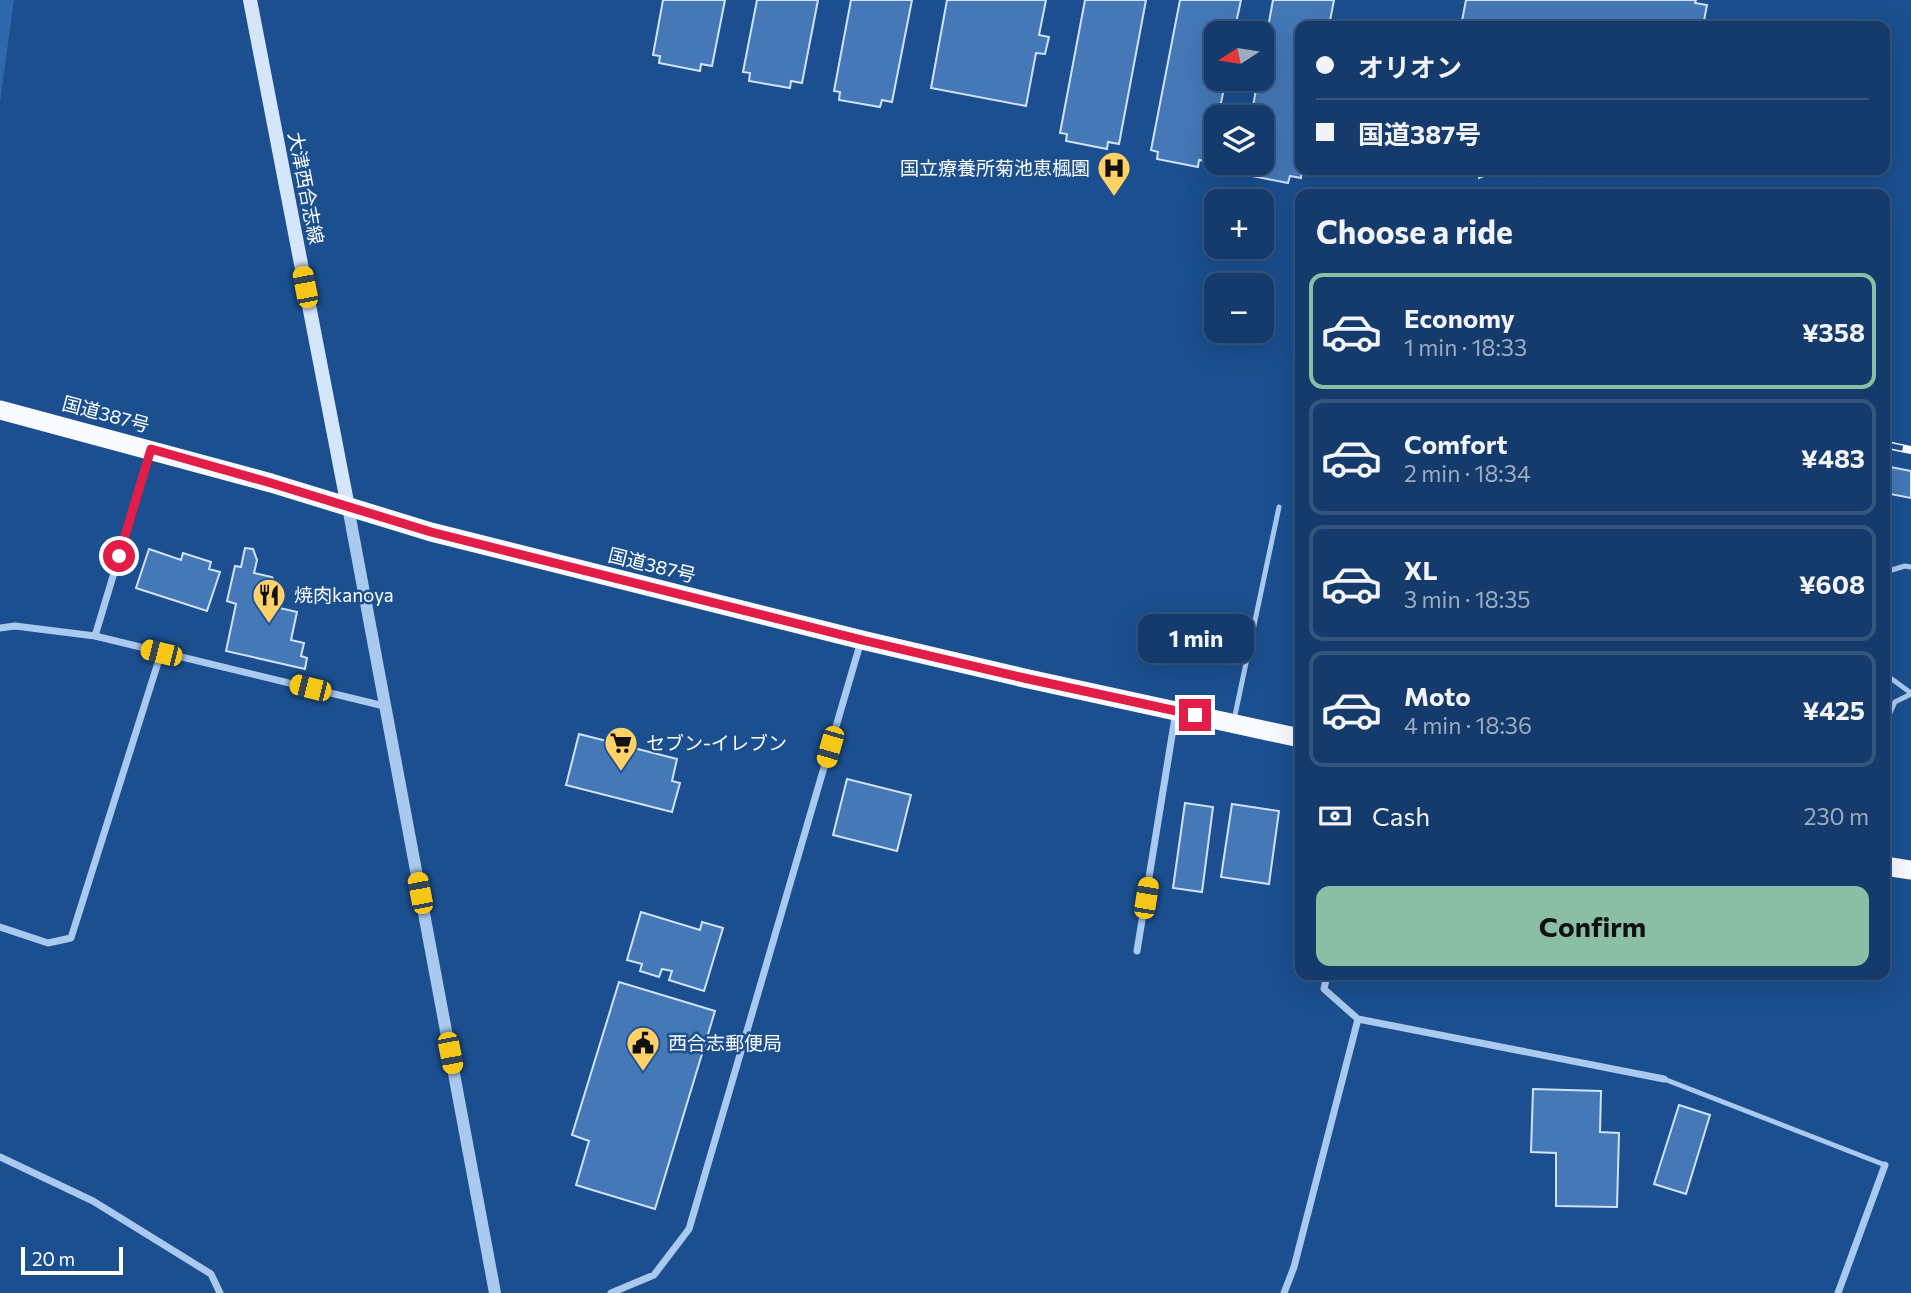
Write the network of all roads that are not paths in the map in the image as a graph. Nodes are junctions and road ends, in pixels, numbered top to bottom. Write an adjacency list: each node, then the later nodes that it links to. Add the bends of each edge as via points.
1 (250, 0): 4 (main road, 大津西合志線)
2 (0, 410): 3 (highway, 国道387号)
3 (151, 449): 4 (highway, 国道387号); 9 (street)
4 (348, 506): 10 (highway, 国道387号, via 431,532); 14 (street)
5 (1279, 507): 17 (lane)
6 (1911, 567): 7 (lane)
7 (1890, 570)
8 (0, 628): 9 (street)
9 (95, 636): 11 (street)
10 (862, 640): 15 (highway, 国道387号); 30 (street, via 689,1229 654,1275)
11 (161, 653): 14 (street); 21 (street, via 71,938 48,943)
12 (1890, 678): 13 (lane)
13 (1911, 694): 16 (lane, via 1895,702)
14 (384, 706): 29 (street)
15 (1176, 710): 17 (highway, 国道387号); 22 (street)
16 (1890, 713)
17 (1233, 723): 18 (highway, 国道387号)
18 (1295, 737)
19 (1890, 867): 20 (highway)
20 (1911, 870)
21 (0, 928)
22 (1137, 951)
23 (1326, 980): 24 (street, via 1324,989)
24 (1359, 1019): 25 (street); 31 (street)
25 (1664, 1079): 27 (lane)
26 (0, 1157): 28 (street, via 93,1201 211,1274)
27 (1885, 1165): 32 (street)
28 (220, 1293)
29 (495, 1293)
30 (611, 1293)
31 (1284, 1293)
32 (1838, 1293)

